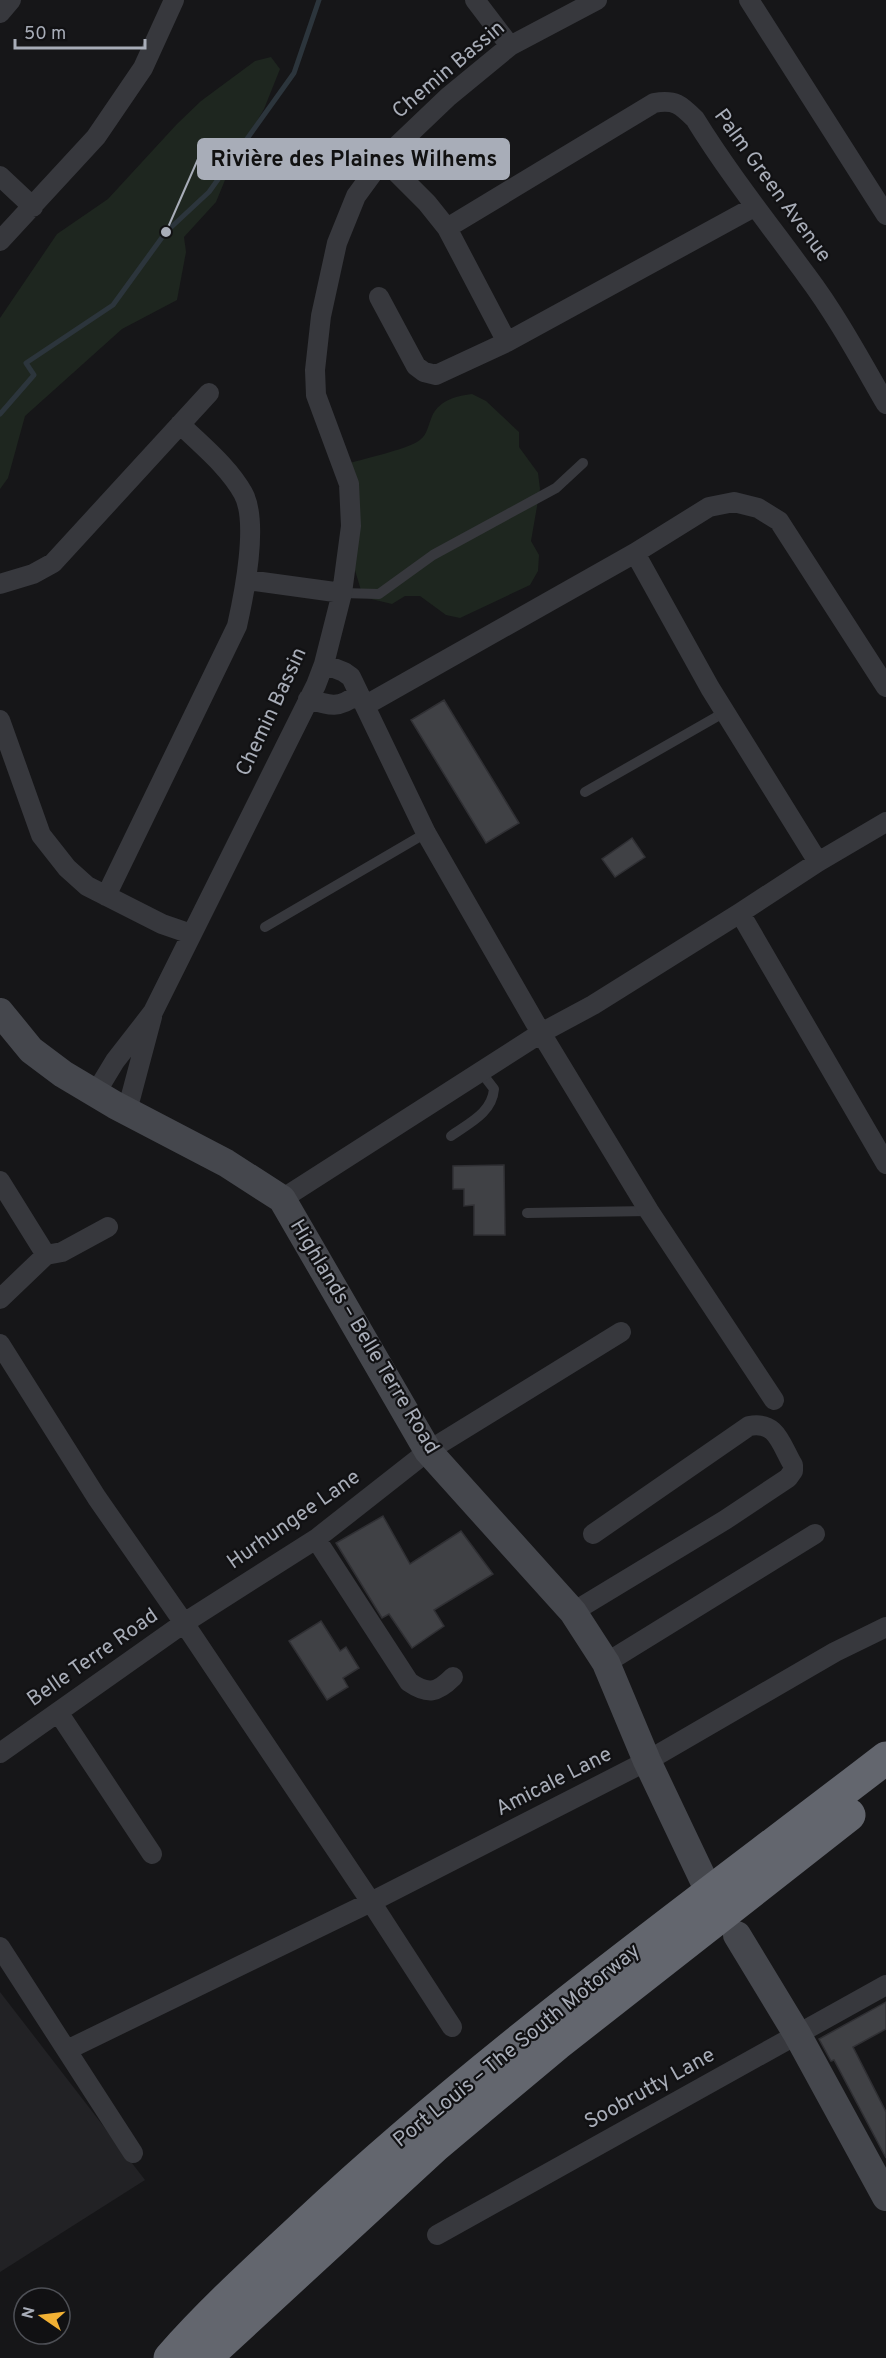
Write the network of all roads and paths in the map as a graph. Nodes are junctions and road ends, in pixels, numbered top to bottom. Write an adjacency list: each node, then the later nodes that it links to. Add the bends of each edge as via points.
1 (11, 0): 6 (street)
2 (174, 0): 10 (street, via 142,68 96,137)
3 (475, 0): 7 (street)
4 (597, 0): 7 (street, Chemin Bassin)
5 (748, 0): 12 (street)
6 (0, 13)
7 (510, 46): 8 (street, Chemin Bassin, via 448,97)
8 (383, 159): 13 (street); 24 (street, Chemin Bassin, via 357,196 337,243 321,316 315,370 316,394 349,484 351,526)
9 (0, 176): 10 (street)
10 (33, 207): 14 (street)
11 (754, 207): 13 (street, Palm Green Avenue, via 695,119 669,100 654,103); 16 (street); 18 (street, Palm Green Avenue, via 808,277)
12 (886, 214)
13 (447, 228): 16 (street)
14 (0, 241)
15 (379, 297): 16 (street, via 416,366 424,372 436,375)
16 (507, 342)
17 (208, 393): 19 (street)
18 (886, 404)
19 (180, 424): 22 (street, via 245,495 250,543); 23 (street, via 52,563 33,574)
20 (583, 463): 24 (lane, via 556,488 433,555 379,594)
21 (635, 554): 26 (street, via 709,507 734,502 758,508 779,521); 28 (street); 29 (street)
22 (247, 580): 24 (street); 35 (street, via 237,626)
23 (0, 584)
24 (342, 593): 25 (street, Chemin Bassin)
25 (324, 664): 27 (street, Chemin Bassin); 28 (street, via 351,677)
26 (886, 687)
27 (308, 699): 28 (street, via 339,705); 38 (street, Chemin Bassin)
28 (362, 699): 33 (street)
29 (724, 712): 31 (lane); 34 (street)
30 (0, 720): 35 (street, via 41,835 67,868)
31 (585, 792)
32 (886, 822): 34 (street)
33 (426, 833): 37 (lane); 41 (street)
34 (818, 862): 36 (street)
35 (106, 896): 38 (street)
36 (740, 913): 41 (street); 46 (street)
37 (265, 927)
38 (191, 934): 40 (street, Chemin Bassin)
39 (0, 1012): 43 (street, Highlands – Belle Terre Road, via 31,1050)
40 (153, 1012): 43 (street); 44 (street)
41 (541, 1033): 42 (street); 49 (street)
42 (481, 1072): 45 (lane, via 494,1089 493,1102); 48 (street)
43 (95, 1094): 44 (street, Highlands – Belle Terre Road)
44 (127, 1111): 48 (street, Highlands – Belle Terre Road, via 226,1163)
45 (451, 1136)
46 (886, 1164)
47 (0, 1181): 52 (street)
48 (282, 1199): 57 (street, Highlands – Belle Terre Road)
49 (649, 1212): 50 (lane); 56 (street)
50 (527, 1213)
51 (108, 1227): 52 (street, via 62,1252)
52 (46, 1255): 53 (street)
53 (0, 1299)
54 (621, 1332): 57 (street, Hurhungee Lane)
55 (0, 1344): 62 (street, via 97,1498)
56 (774, 1400)
57 (428, 1451): 60 (street, Hurhungee Lane); 61 (street, Highlands – Belle Terre Road)
58 (593, 1534): 61 (street, via 749,1426 762,1424 772,1429 793,1465 788,1478)
59 (815, 1534): 64 (street)
60 (316, 1539): 62 (street, Hurhungee Lane); 65 (street, via 409,1682 422,1691 441,1689)
61 (573, 1612): 64 (street, Highlands – Belle Terre Road)
62 (184, 1623): 66 (street, Belle Terre Road); 73 (street)
63 (886, 1627): 69 (street, Amicale Lane, via 835,1652)
64 (606, 1663): 69 (street, Highlands – Belle Terre Road)
65 (453, 1677)
66 (58, 1712): 67 (street, Belle Terre Road); 71 (street)
67 (0, 1753)
68 (886, 1758): 84 (highway, Port Louis – The South Motorway, via 433,2110 264,2263)
69 (647, 1761): 72 (street, Highlands – Belle Terre Road); 73 (street, Amicale Lane)
70 (886, 1786): 83 (highway, Port Louis – The South Motorway, via 557,2044 435,2146)
71 (152, 1854)
72 (704, 1881)
73 (371, 1902): 77 (street); 79 (street, Amicale Lane)
74 (737, 1935): 78 (street)
75 (0, 1947): 79 (street)
76 (886, 1985): 78 (street, Soobrutty Lane)
77 (452, 2027)
78 (797, 2034): 81 (street); 82 (street, Soobrutty Lane)
79 (67, 2050): 80 (street)
80 (133, 2152)
81 (886, 2197)
82 (438, 2235)
83 (313, 2257): 85 (highway, Port Louis – The South Motorway); 86 (highway)
84 (170, 2358)
85 (205, 2358)
86 (231, 2358)

